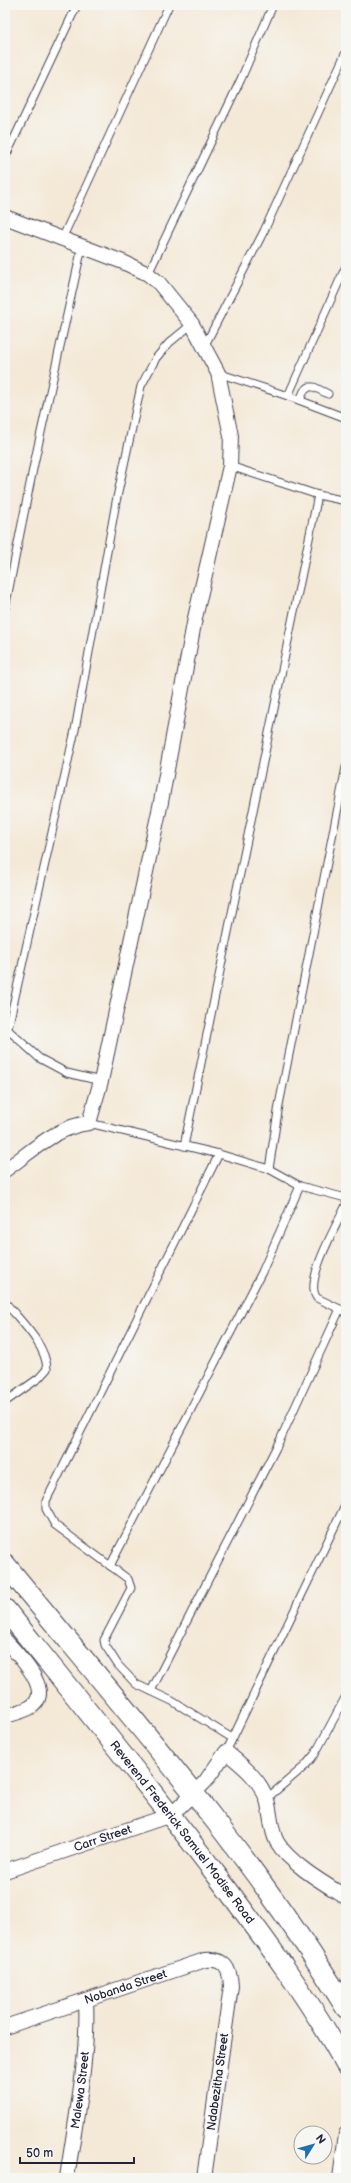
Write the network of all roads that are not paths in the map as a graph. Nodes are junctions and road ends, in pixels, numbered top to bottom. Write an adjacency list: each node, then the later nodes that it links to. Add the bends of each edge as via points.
1 (77, 5): 5 (lane)
2 (169, 5): 7 (lane)
3 (273, 5): 10 (lane, via 241,79)
4 (346, 52): 12 (lane, via 264,232)
5 (5, 158)
6 (5, 218): 7 (street)
7 (62, 239): 8 (street)
8 (82, 248): 10 (street, via 123,262); 21 (lane)
9 (346, 266): 15 (lane)
10 (148, 274): 11 (street, via 172,298)
11 (192, 324): 12 (street); 23 (lane, via 156,358 141,386 116,502 76,730)
12 (204, 347): 13 (street)
13 (218, 373): 15 (lane); 18 (street, via 231,436)
14 (328, 394): 16 (lane, via 309,387)
15 (288, 396): 16 (lane)
16 (300, 400): 17 (lane)
17 (346, 418)
18 (230, 466): 19 (lane); 24 (street, via 195,618 161,802)
19 (318, 495): 20 (lane); 26 (lane)
20 (346, 501)
21 (5, 608)
22 (346, 768): 28 (lane, via 279,1105)
23 (6, 1028): 24 (lane, via 39,1058 67,1073)
24 (101, 1081): 25 (street)
25 (89, 1123): 26 (lane); 29 (street, via 76,1124 63,1130)
26 (184, 1146): 27 (lane)
27 (219, 1154): 28 (lane); 38 (lane, via 46,1501 46,1509 56,1524)
28 (269, 1169): 30 (lane)
29 (5, 1170)
30 (300, 1186): 31 (lane); 38 (lane, via 262,1272)
31 (346, 1198)
32 (346, 1205): 34 (lane, via 322,1256 313,1288 317,1298)
33 (5, 1302): 35 (lane, via 37,1343 47,1359 47,1369 39,1378)
34 (343, 1310): 41 (lane, via 280,1440)
35 (5, 1402)
36 (346, 1503): 44 (lane)
37 (5, 1564): 46 (main road)
38 (110, 1566): 41 (lane, via 128,1579 131,1588 105,1636 105,1645 126,1676)
39 (5, 1609): 48 (main road, Reverend Frederick Samuel Modise Road)
40 (5, 1640): 43 (street, via 34,1675 39,1691 30,1708)
41 (151, 1691): 44 (lane, via 172,1700)
42 (346, 1696): 47 (lane, via 315,1754)
43 (5, 1716)
44 (232, 1738): 45 (lane)
45 (226, 1752): 46 (street, Carr Street); 47 (street, via 249,1771)
46 (194, 1794): 48 (street, Carr Street); 53 (main road, via 277,1904)
47 (266, 1799): 50 (street, via 280,1846 310,1874)
48 (171, 1815): 49 (street, Carr Street); 55 (main road, Reverend Frederick Samuel Modise Road, via 304,1993)
49 (5, 1871)
50 (346, 1897)
51 (231, 1986): 52 (street, Nobanda Street, via 228,1968 220,1961 211,1960); 58 (street, Ndabezitha Street)
52 (86, 2000): 54 (street, Nobanda Street); 57 (street, Malewa Street, via 85,2051)
53 (346, 2008)
54 (5, 2027)
55 (346, 2065)
56 (346, 2140): 59 (street)
57 (67, 2178)
58 (204, 2178)
59 (340, 2178)

